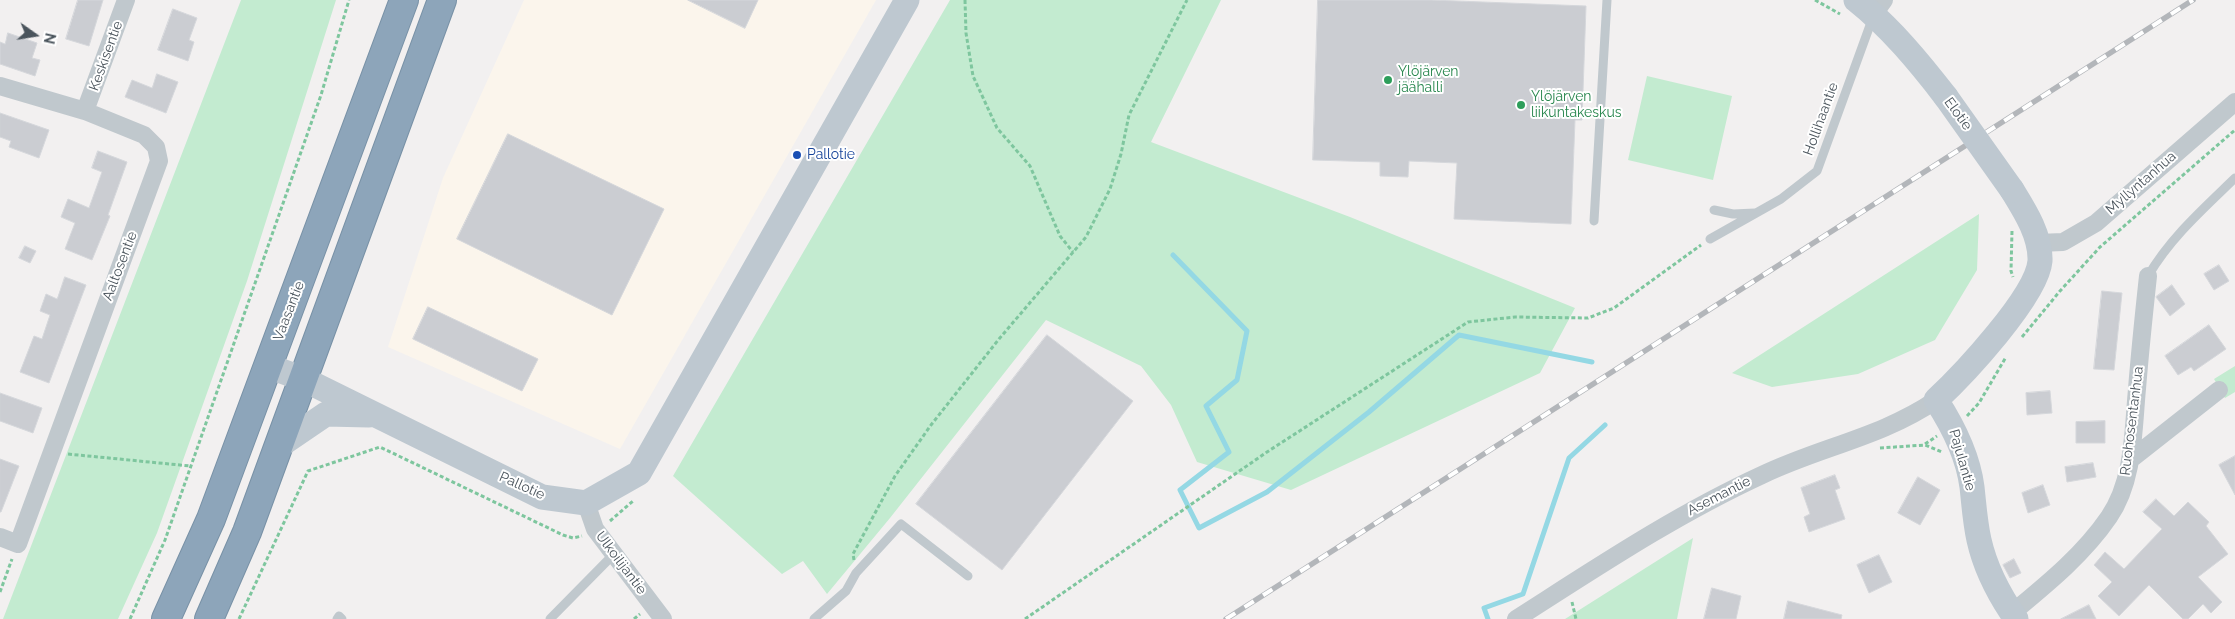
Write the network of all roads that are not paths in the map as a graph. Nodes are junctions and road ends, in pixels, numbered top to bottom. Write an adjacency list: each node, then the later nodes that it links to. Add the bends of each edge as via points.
1 (126, 0): 9 (street, Keskisentie)
2 (404, 0): 17 (highway, Vaasantie)
3 (442, 0): 18 (highway)
4 (907, 0): 24 (street, via 639,473)
5 (1606, 0): 13 (lane)
6 (1872, 5): 12 (lane, Hollihaantie, via 1817,171); 15 (street, Elotie, bridge, via 1946,96 2012,190 2025,210)
7 (0, 86): 9 (street, Aaltosentie)
8 (2235, 102): 15 (street, Myllyntanhua, via 2096,223 2064,242)
9 (85, 111): 25 (street, Aaltosentie, via 144,135 156,148 159,161 18,544)
10 (2235, 178): 16 (lane, via 2181,231 2159,256)
11 (1714, 210): 12 (lane, via 1733,214)
12 (1758, 212): 14 (lane, Hollihaantie)
13 (1594, 221)
14 (1710, 239)
15 (2038, 243): 20 (street, via 2040,261 2030,288 1987,347)
16 (2148, 276): 23 (street, Ruohosentanhua)
17 (268, 366): 18 (street, Pallotie); 29 (highway, Vaasantie, via 211,520)
18 (303, 378): 21 (street, Pallotie); 22 (highway)
19 (2219, 390): 23 (street)
20 (1936, 400): 28 (street, Pajulantie, via 1952,425 1972,485 1974,513 1985,561); 36 (street, Asemantie, via 1904,420 1764,474 1712,499 1645,536)
21 (376, 415): 22 (street, via 326,414); 24 (street, Pallotie, via 542,497)
22 (279, 446): 30 (highway, via 247,532)
23 (2130, 460): 28 (street, Ruohosentanhua, via 2110,516 2065,568)
24 (586, 503): 26 (street, Ulkoilijantie, via 595,529)
25 (0, 537)
26 (613, 555): 33 (lane); 34 (street, Ulkoilijantie)
27 (968, 576): 35 (lane, via 901,524 856,573 846,591)
28 (2014, 616)
29 (166, 619)
30 (209, 619)
31 (337, 619): 32 (lane, via 339,616)
32 (342, 619)
33 (550, 619)
34 (663, 619)
35 (814, 619)
36 (1516, 619)

